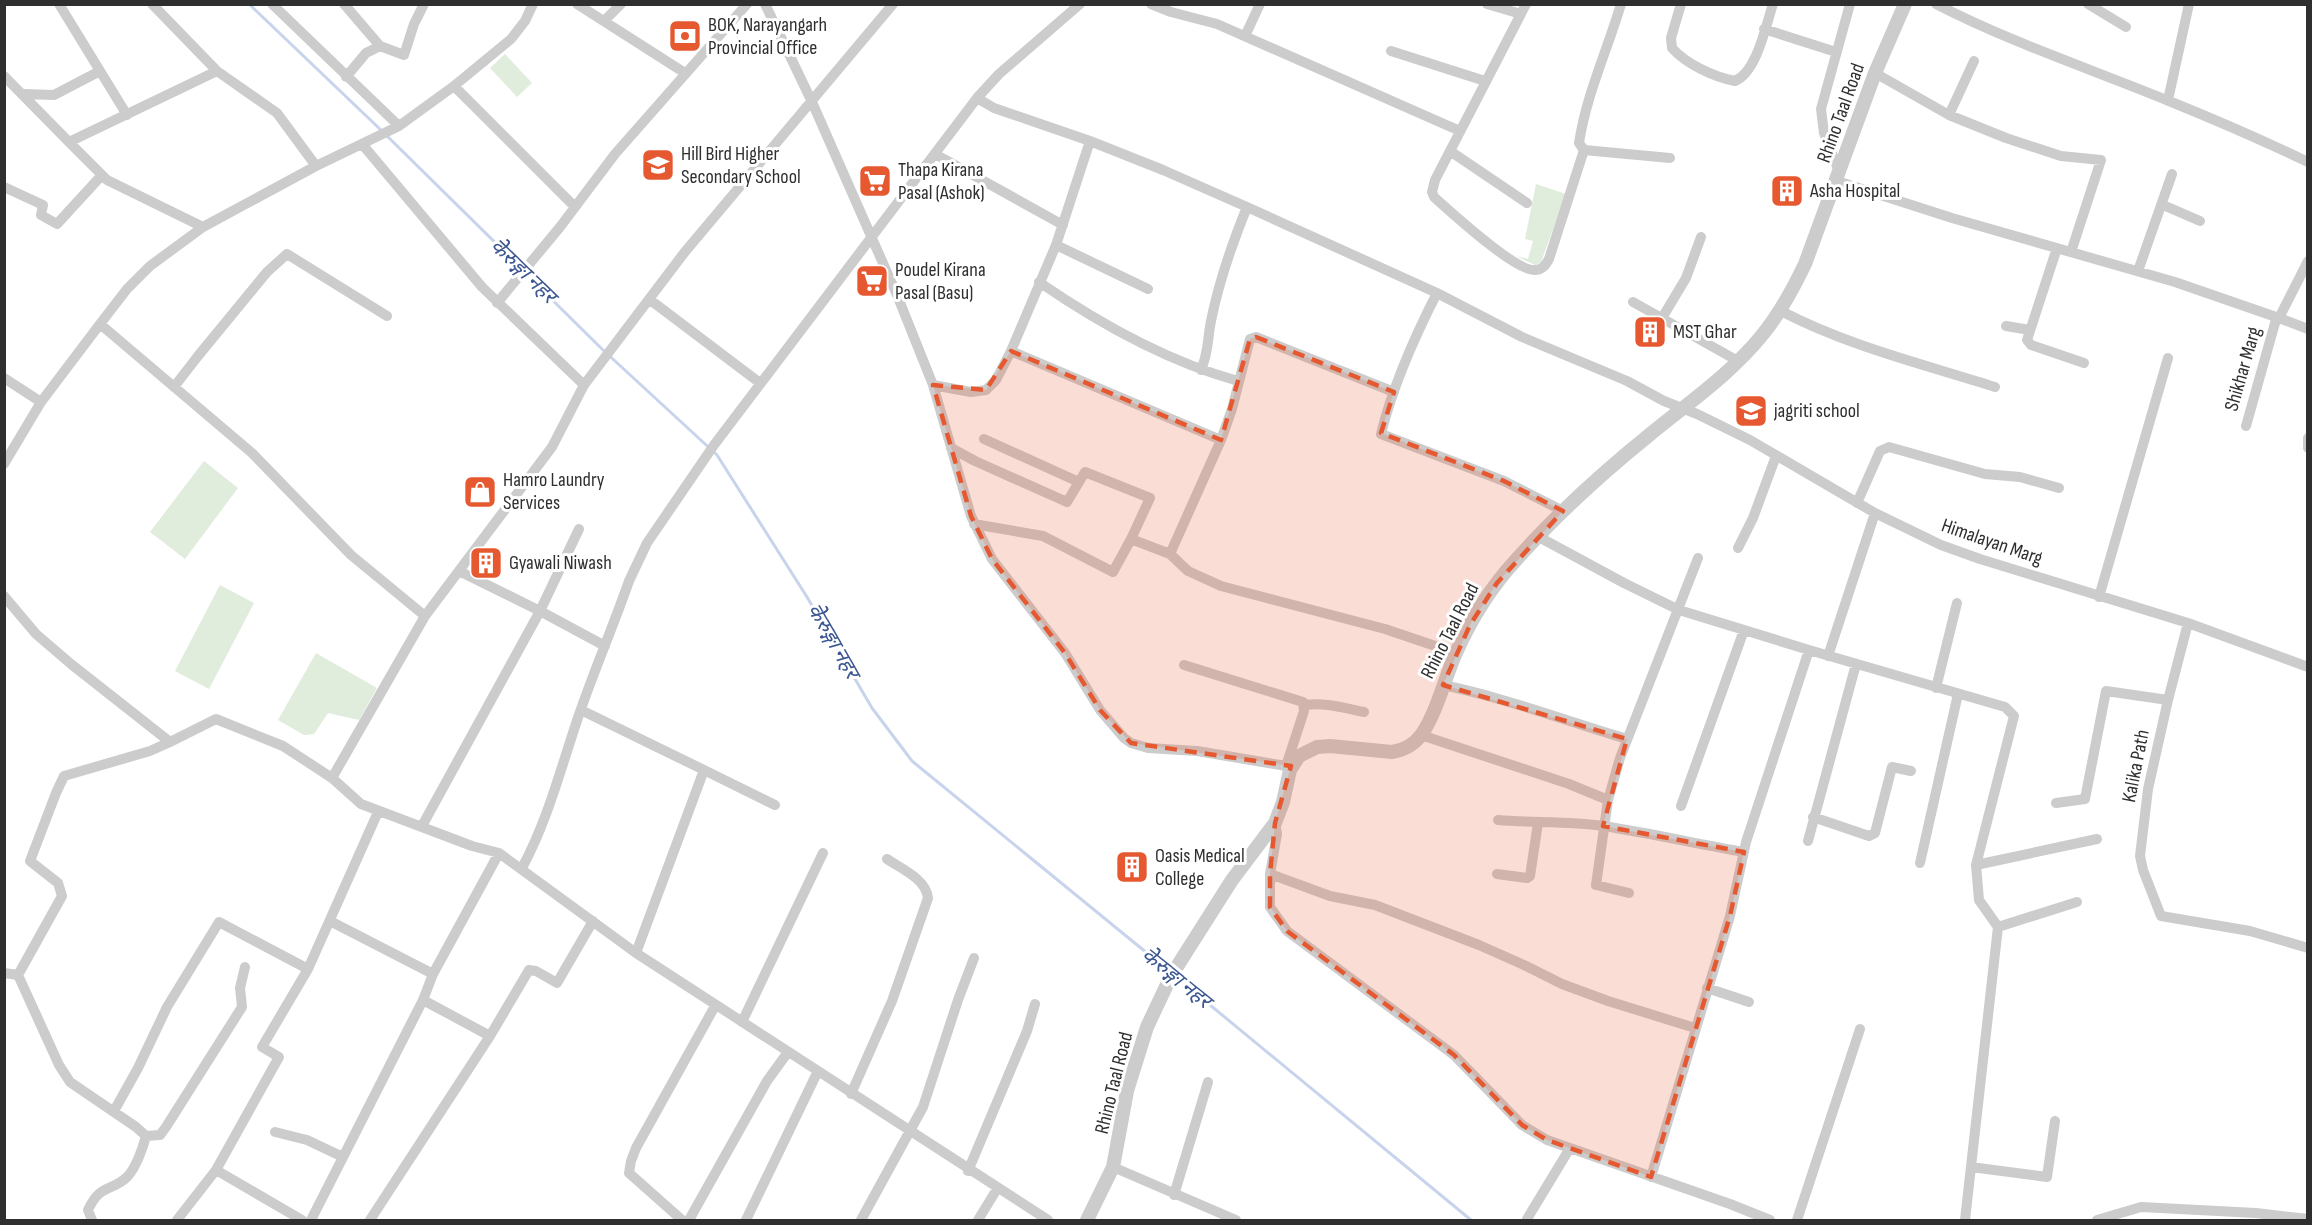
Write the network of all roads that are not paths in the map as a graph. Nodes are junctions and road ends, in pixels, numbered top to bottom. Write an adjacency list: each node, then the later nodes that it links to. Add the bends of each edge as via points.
1 (58, 4): 33 (street)
2 (152, 4): 34 (street)
3 (272, 4): 38 (street)
4 (344, 4): 29 (street)
5 (424, 4): 29 (street, via 404,55)
6 (533, 4): 40 (street, via 511,39)
7 (577, 4): 25 (street)
8 (621, 4): 25 (street)
9 (747, 4): 35 (street)
10 (765, 4): 44 (street)
11 (893, 4): 44 (street)
12 (1080, 4): 42 (street)
13 (1151, 4): 28 (street)
14 (1260, 4): 28 (street)
15 (1487, 4): 24 (street)
16 (1621, 4): 52 (street, via 1582,124 1579,143)
17 (1681, 4): 27 (street, via 1672,48 1678,56 1730,80 1745,75)
18 (1773, 4): 27 (street)
19 (1850, 4): 31 (street)
20 (1905, 4): 36 (street, Rhino Taal Road)
21 (1936, 4): 43 (street, via 2015,42)
22 (2088, 4): 26 (street)
23 (2189, 4): 43 (street)
24 (1524, 9): 39 (street)
25 (604, 21): 35 (street)
26 (2126, 27)
27 (1764, 29): 31 (street)
28 (1245, 36): 48 (street)
29 (380, 46): 38 (street, via 366,53)
30 (1392, 51): 39 (street)
31 (1836, 52): 60 (street, via 1821,109 1824,133)
32 (1974, 61): 45 (street)
33 (100, 71): 41 (street, via 54,95); 46 (street)
34 (217, 71): 46 (street); 57 (street, via 277,114)
35 (685, 73): 64 (street)
36 (1875, 74): 45 (street); 60 (street, Rhino Taal Road)
37 (4, 76): 41 (street)
38 (346, 77): 47 (street)
39 (1485, 81): 48 (street)
40 (454, 86): 47 (street); 64 (street)
41 (24, 94): 50 (street)
42 (976, 98): 49 (street, Himalayan Marg, via 994,108); 54 (street)
43 (2168, 100): 56 (street)
44 (812, 102): 69 (street); 79 (street)
45 (1949, 115): 73 (street, via 2061,156 2101,160)
46 (127, 116): 50 (street)
47 (396, 128): 51 (street)
48 (1460, 131): 53 (street)
49 (1090, 141): 65 (street, Himalayan Marg); 67 (street)
50 (69, 142): 59 (street)
51 (362, 144): 57 (street); 81 (street)
52 (1584, 150): 53 (street, via 1549,259 1534,271 1506,256 1434,197 1435,180); 55 (street)
53 (1449, 151): 62 (street)
54 (935, 154): 67 (street); 69 (street)
55 (1670, 158)
56 (2307, 162)
57 (316, 166): 68 (street)
58 (2172, 174): 63 (street)
59 (102, 175): 61 (street, via 57,224 41,215 44,205); 68 (street)
60 (1839, 178): 72 (street, via 1953,218); 82 (street, Rhino Taal Road, via 1805,264)
61 (4, 187)
62 (1527, 203)
63 (2163, 205): 66 (street); 75 (street)
64 (575, 207): 81 (street)
65 (1248, 207): 78 (street, Himalayan Marg); 94 (street, via 1226,259 1208,353)
66 (2200, 221)
67 (1063, 225): 71 (street)
68 (203, 227): 86 (street, via 150,266)
69 (872, 236): 97 (street); 99 (street)
70 (1701, 237): 84 (street, via 1686,278)
71 (1056, 245): 76 (street); 77 (street)
72 (2057, 248): 73 (street); 89 (street)
73 (2070, 252): 75 (street)
74 (2307, 261): 85 (street)
75 (2138, 271): 85 (street)
76 (1039, 282): 90 (street); 94 (street, via 1156,352)
77 (1148, 289)
78 (1437, 293): 102 (street, via 1412,343); 104 (street, Himalayan Marg, via 1522,338)
79 (649, 299): 97 (street); 98 (street)
80 (1633, 302): 84 (street)
81 (497, 303): 98 (street)
82 (1781, 310): 92 (street, Rhino Taal Road); 101 (street, via 1848,340)
83 (387, 316): 100 (street, via 287,254 267,272)
84 (1662, 318): 92 (street)
85 (2279, 318): 88 (street, Shikhar Marg); 105 (street, Shikhar Marg)
86 (99, 324): 100 (street); 103 (street)
87 (2006, 326): 89 (street)
88 (2307, 329)
89 (2030, 330): 93 (street, via 2027,340 2031,345)
90 (1011, 351): 99 (street, via 996,380 986,390 971,392); 108 (street)
91 (2168, 358): 127 (street)
92 (1738, 361): 104 (street, Rhino Taal Road)
93 (2084, 363)
94 (1201, 370): 96 (street)
95 (4, 378): 103 (street)
96 (1238, 381): 102 (street, via 1250,339 1256,337); 108 (street)
97 (760, 383): 134 (street, via 658,526 636,564)
98 (584, 385): 125 (street, via 552,447)
99 (933, 385): 109 (street)
100 (174, 387): 131 (street, via 252,453 351,555)
101 (1995, 387)
102 (1394, 392): 116 (street, via 1381,434 1504,481)
103 (41, 402): 112 (street)
104 (1683, 408): 111 (street, Himalayan Marg); 116 (street, Rhino Taal Road)
105 (2246, 426)
106 (2307, 438): 110 (street)
107 (984, 439): 113 (street)
108 (1221, 440): 123 (street)
109 (951, 448): 113 (street, via 1067,502); 118 (street)
110 (2307, 448)
111 (1776, 456): 115 (street, Himalayan Marg); 122 (street)
112 (4, 464)
113 (1079, 482): 121 (street, via 1085,472 1150,498)
114 (2059, 488): 115 (street, via 2020,477 1984,474 1889,447 1880,451)
115 (1857, 503): 117 (street, Himalayan Marg)
116 (1563, 511): 120 (street, Rhino Taal Road)
117 (1875, 513): 127 (street, Himalayan Marg, via 1960,552); 137 (street)
118 (974, 524): 121 (street, via 1043,536 1113,572); 151 (street, via 992,559 1124,738 1148,748 1197,751)
119 (579, 529): 130 (street)
120 (1537, 536): 129 (street); 136 (street, Rhino Taal Road, via 1497,582)
121 (1131, 539): 123 (street)
122 (1738, 548)
123 (1170, 554): 136 (street, via 1188,571 1221,586 1385,629)
124 (1698, 558): 129 (street)
125 (459, 571): 130 (street); 131 (street)
126 (4, 596): 150 (street, via 36,634)
127 (2099, 597): 132 (street, Himalayan Marg)
128 (1957, 603): 142 (street)
129 (1679, 610): 133 (street); 149 (street)
130 (540, 611): 134 (street); 164 (street)
131 (425, 616): 154 (street)
132 (2188, 623): 140 (street, Himalayan Marg); 144 (street, Kalika Path)
133 (1744, 630): 135 (street); 158 (street)
134 (605, 646): 146 (street)
135 (1809, 650): 137 (street); 168 (street)
136 (1456, 653): 141 (street, Rhino Taal Road)
137 (1828, 656): 138 (street)
138 (1856, 664): 142 (street); 160 (street)
139 (1184, 665): 145 (street, via 1300,700)
140 (2307, 668)
141 (1443, 685): 148 (street, Rhino Taal Road); 149 (street, via 1486,694)
142 (1936, 688): 143 (street)
143 (1958, 694): 172 (street); 173 (street, via 2005,707 2014,716)
144 (2168, 700): 156 (street, via 2106,691 2085,799); 182 (street, Kalika Path, via 2148,789 2140,856 2161,915 2250,932)
145 (1305, 705): 147 (street); 151 (street)
146 (581, 710): 152 (street); 174 (street, via 539,834)
147 (1364, 712)
148 (1421, 735): 151 (street, via 1408,747 1392,752 1317,747 1299,756); 155 (street)
149 (1627, 739): 155 (street)
150 (170, 742): 154 (street, via 216,719 283,746); 189 (street, via 64,776 30,861 58,883 62,896)
151 (1288, 768): 162 (street, Rhino Taal Road)
152 (704, 770): 157 (street); 183 (street)
153 (1911, 771): 160 (street, via 1892,768 1875,833 1869,836)
154 (332, 778): 159 (street, via 360,804)
155 (1608, 800): 165 (street)
156 (2056, 804)
157 (775, 805)
158 (1680, 806)
159 (378, 812): 164 (street); 179 (street)
160 (1814, 817): 167 (street)
161 (1498, 820): 163 (street)
162 (1275, 823): 175 (street, via 1277,834); 210 (street, Rhino Taal Road, via 1232,880 1171,976 1134,1062)
163 (1538, 823): 165 (street, via 1563,821); 176 (street, via 1530,876)
164 (422, 826): 169 (street)
165 (1603, 826): 168 (street); 177 (street, via 1596,885)
166 (2097, 838): 173 (street)
167 (1808, 841)
168 (1744, 852): 190 (street, via 1730,916)
169 (499, 853): 174 (street); 188 (street)
170 (822, 853): 195 (street)
171 (887, 859): 202 (street, via 923,884 928,898 892,1001)
172 (1920, 863)
173 (1976, 865): 181 (street, via 1979,900)
174 (522, 868): 180 (street)
175 (1270, 874): 196 (street, via 1330,896 1375,905 1488,949 1562,984); 208 (street, via 1270,907 1287,931 1454,1055 1522,1125)
176 (1497, 874)
177 (1629, 893)
178 (2077, 902): 181 (street)
179 (330, 921): 186 (street); 188 (street)
180 (593, 921): 183 (street); 198 (street, via 557,983 529,970)
181 (1998, 927): 211 (street)
182 (2307, 948)
183 (636, 953): 194 (street)
184 (974, 958): 205 (street, via 932,1083)
185 (245, 967): 207 (street, via 240,988 242,1007 166,1127 160,1135)
186 (308, 969): 203 (street, via 219,922 167,1007); 212 (street, via 262,1047 279,1058)
187 (4, 973): 189 (street)
188 (433, 974): 191 (street)
189 (18, 975): 203 (street, via 70,1082)
190 (1707, 988): 192 (street); 196 (street)
191 (423, 1000): 198 (street); 209 (street)
192 (1749, 1002)
193 (1035, 1004): 213 (street)
194 (715, 1006): 195 (street); 227 (street, via 629,1167 630,1173)
195 (742, 1022): 199 (street)
196 (1695, 1028): 214 (street)
197 (1860, 1029): 235 (street)
198 (490, 1036): 226 (street)
199 (788, 1052): 200 (street); 228 (street)
200 (818, 1071): 202 (street); 229 (street)
201 (1208, 1082): 216 (street)
202 (851, 1094): 205 (street)
203 (114, 1111): 207 (street)
204 (2055, 1121): 211 (street, via 2047,1177)
205 (911, 1131): 213 (street); 230 (street)
206 (275, 1132): 209 (street, via 307,1140)
207 (146, 1136): 222 (street, via 127,1176 99,1192 92,1201 88,1210)
208 (1570, 1148): 214 (street); 219 (street)
209 (343, 1157): 225 (street)
210 (1113, 1167): 216 (street); 233 (street, Rhino Taal Road)
211 (1971, 1167): 236 (street)
212 (216, 1170): 223 (street); 224 (street)
213 (968, 1171): 215 (street)
214 (1651, 1177): 218 (street)
215 (997, 1189): 231 (street); 232 (street)
216 (1174, 1195): 221 (street)
217 (2188, 1210): 220 (street); 237 (street, via 2141,1207); 238 (street)
218 (1750, 1217): 234 (street)
219 (1527, 1219)
220 (2307, 1219)
221 (1234, 1220)
222 (92, 1221)
223 (177, 1221)
224 (302, 1221)
225 (311, 1221)
226 (370, 1221)
227 (682, 1221)
228 (689, 1221)
229 (746, 1221)
230 (861, 1221)
231 (978, 1221)
232 (1048, 1221)
233 (1087, 1221)
234 (1770, 1221)
235 (1797, 1221)
236 (1965, 1221)
237 (2097, 1221)
238 (2182, 1221)

